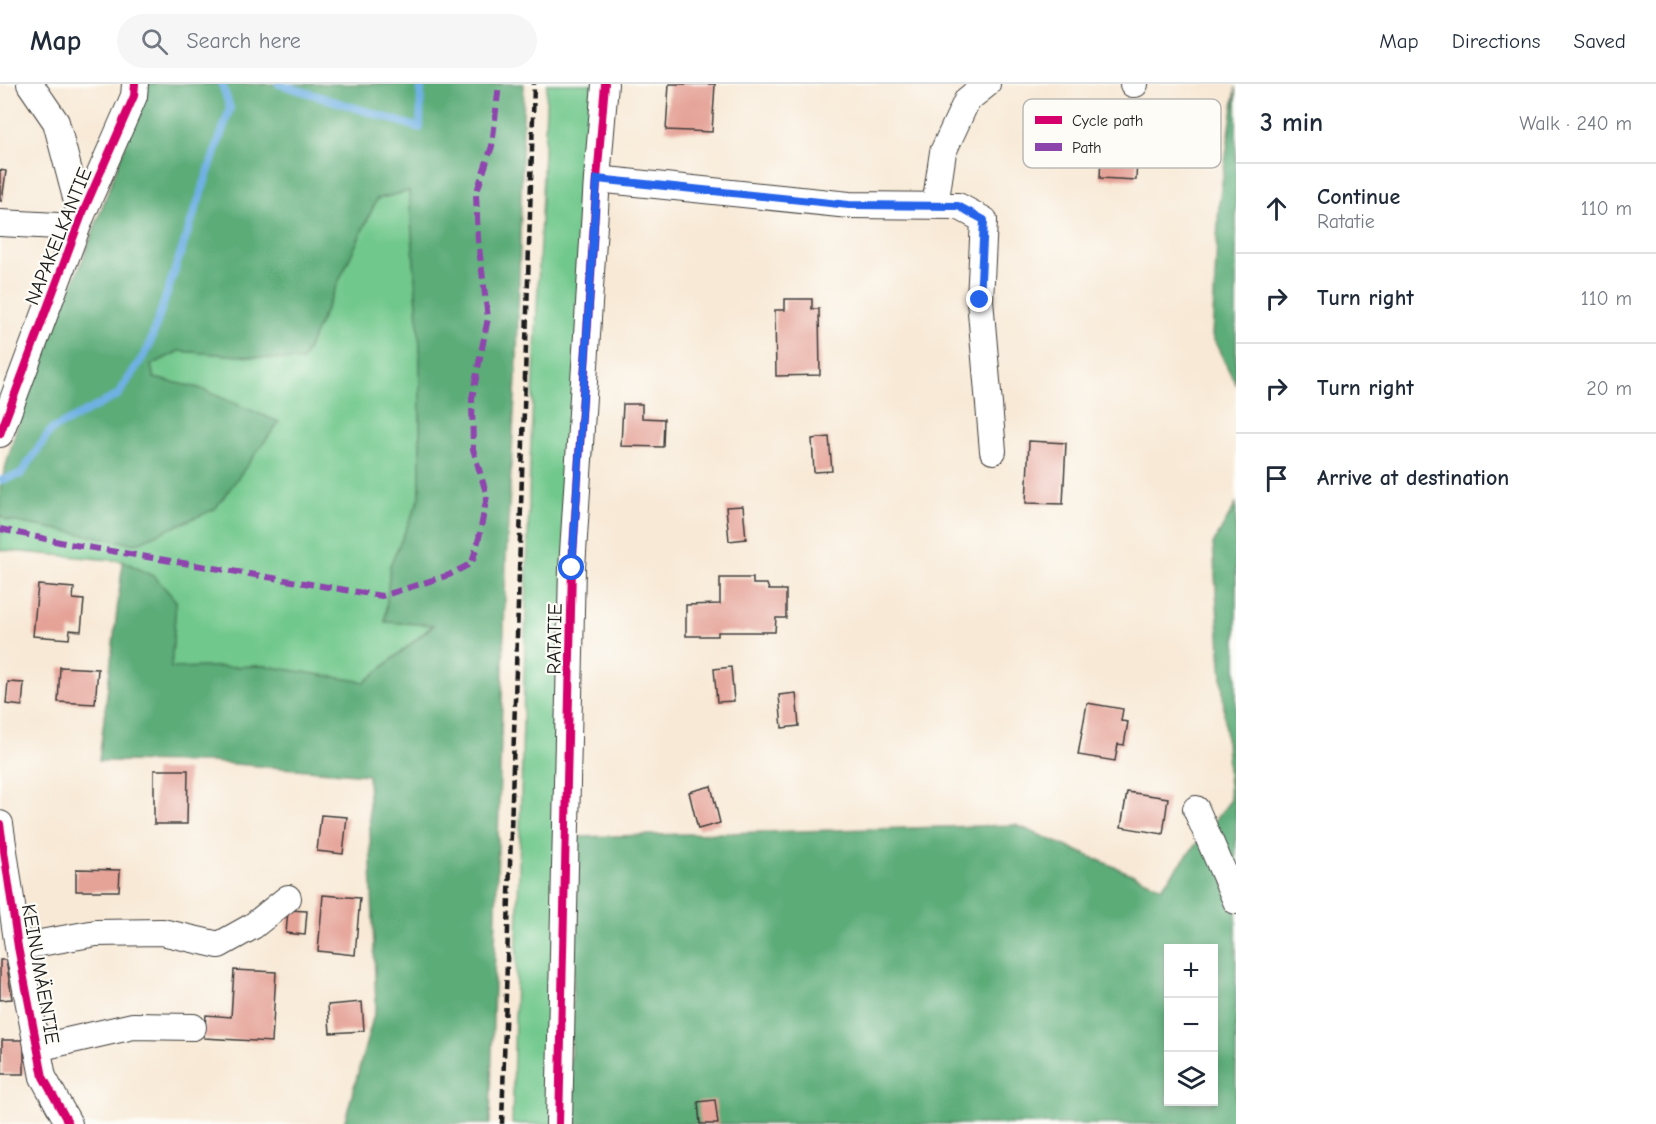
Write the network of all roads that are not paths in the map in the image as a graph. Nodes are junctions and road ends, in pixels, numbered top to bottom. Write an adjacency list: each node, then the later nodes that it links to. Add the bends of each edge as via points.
1 (30, 84): 7 (street, via 56,122)
2 (135, 84): 7 (street, NAPAKELKANTIE, via 134,96)
3 (605, 84): 5 (street, RATATIE)
4 (987, 84): 6 (street, via 967,100 943,152)
5 (597, 179): 6 (street, via 849,205); 20 (street, RATATIE, via 572,568)
6 (935, 206): 11 (street, via 958,206 984,220 980,300)
7 (79, 222): 8 (street); 9 (street, NAPAKELKANTIE)
8 (0, 224)
9 (5, 403): 10 (street, NAPAKELKANTIE)
10 (0, 434)
11 (993, 451)
12 (1196, 809): 15 (street)
13 (0, 824): 16 (street, KEINUMÄENTIE)
14 (288, 898): 16 (street, via 253,926 219,945 162,932 96,933)
15 (1236, 901)
16 (18, 947): 18 (street, KEINUMÄENTIE)
17 (193, 1028): 18 (street, via 133,1026)
18 (37, 1048): 19 (street, KEINUMÄENTIE, via 43,1077)
19 (69, 1124)
20 (559, 1124)

